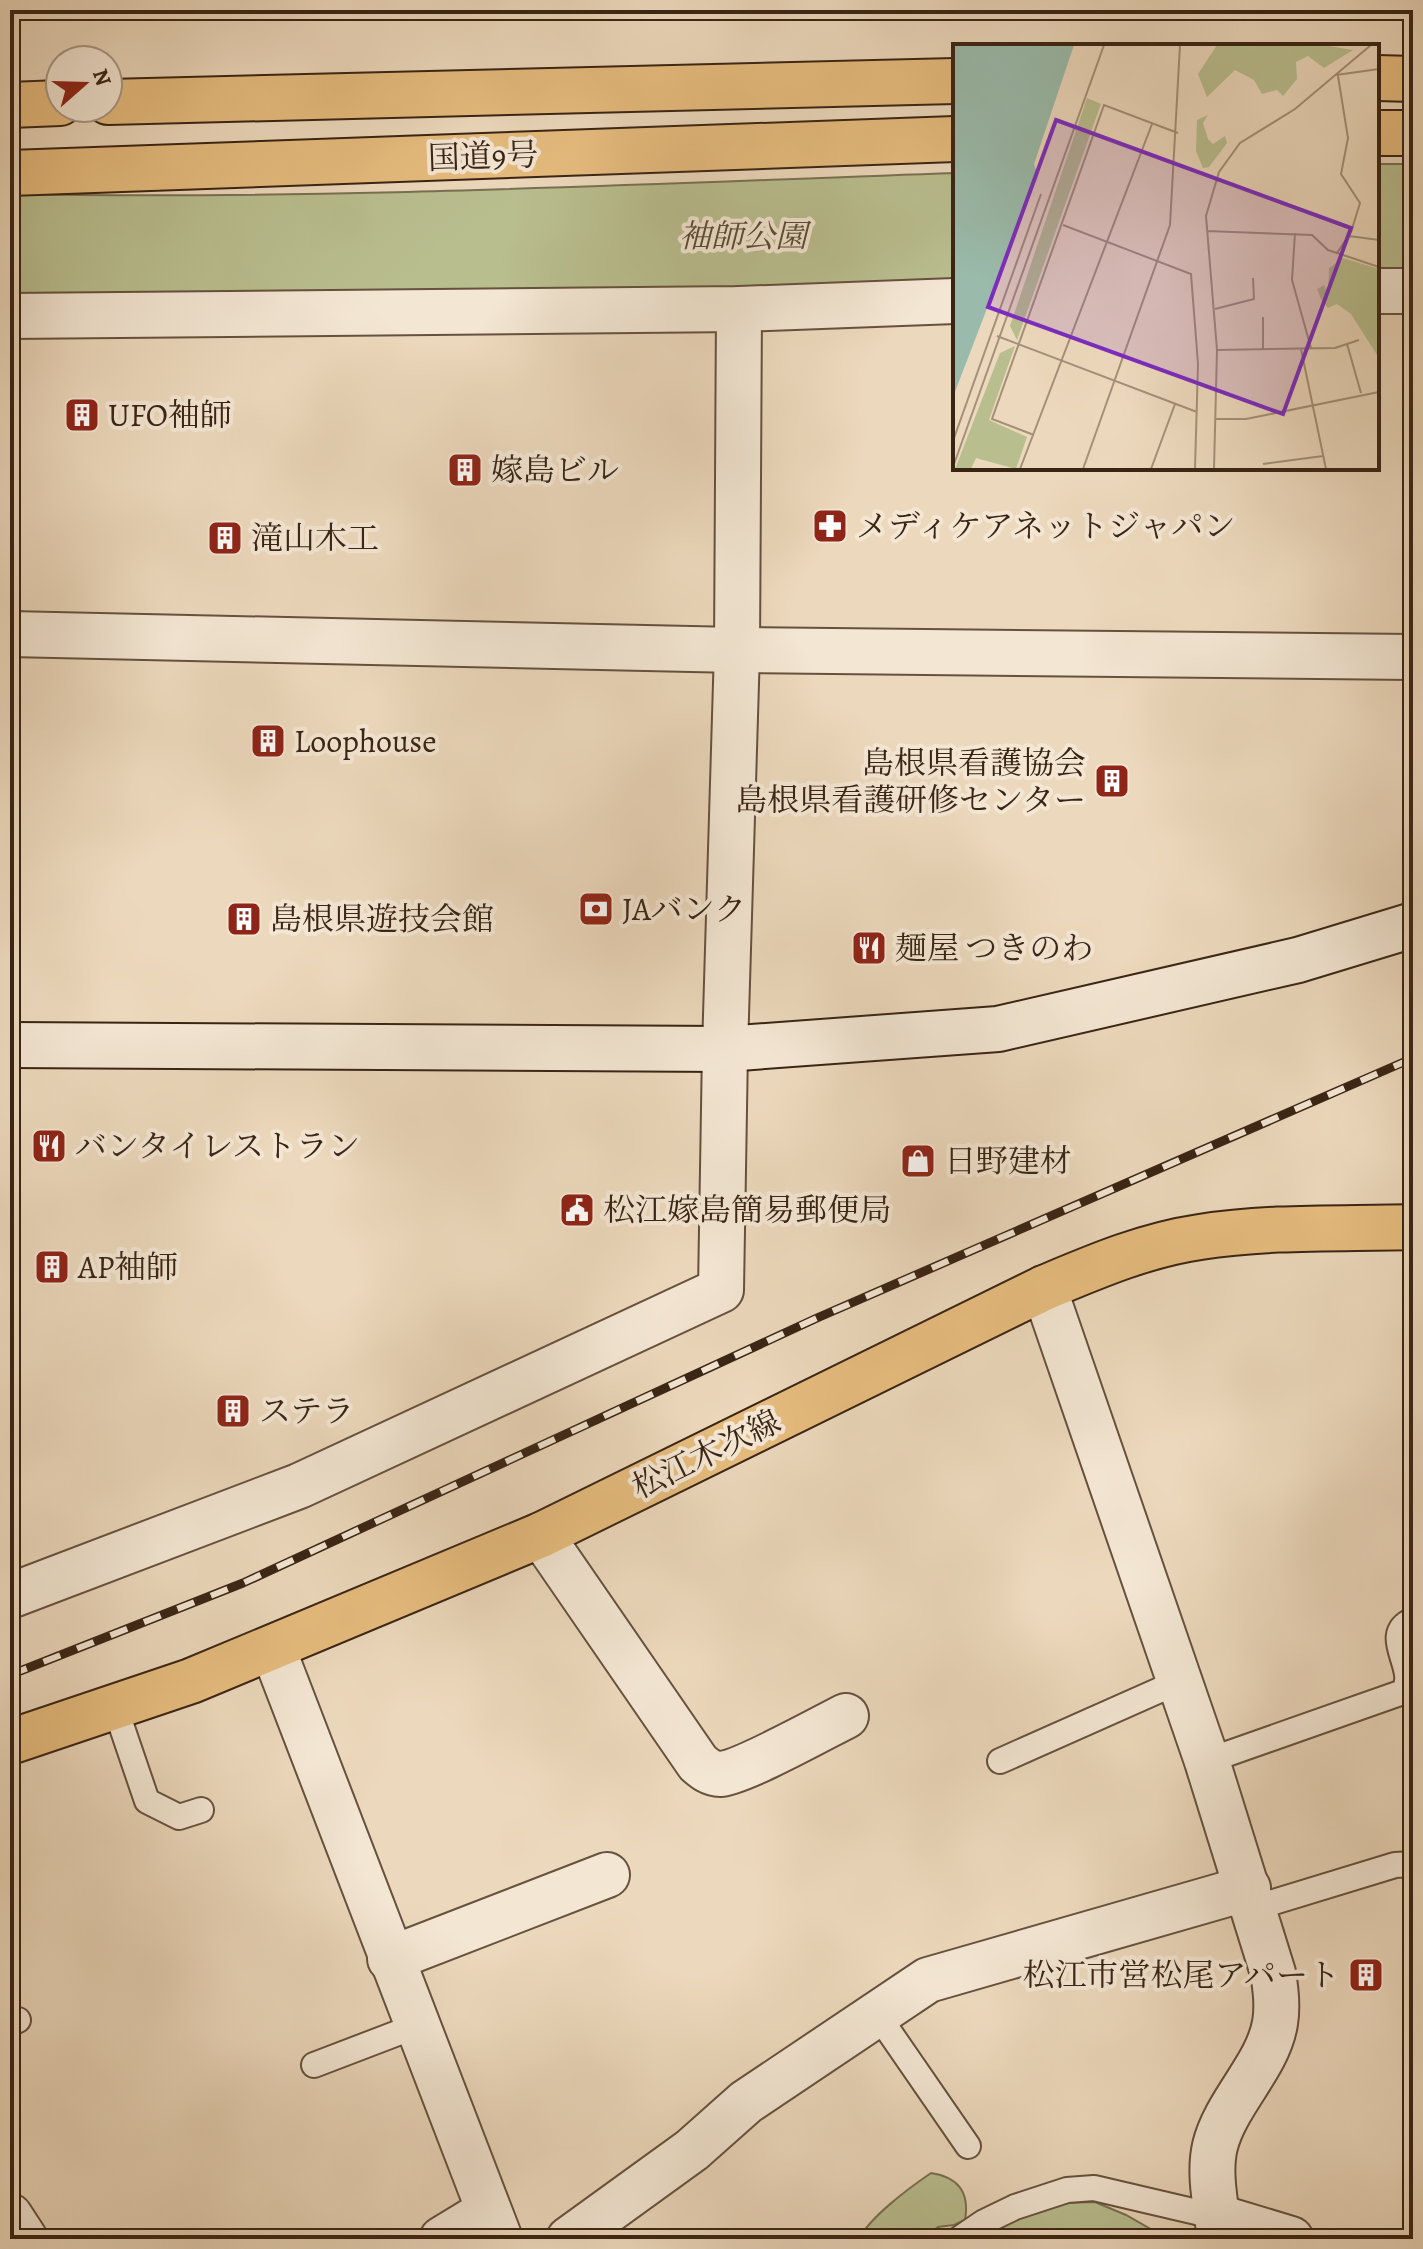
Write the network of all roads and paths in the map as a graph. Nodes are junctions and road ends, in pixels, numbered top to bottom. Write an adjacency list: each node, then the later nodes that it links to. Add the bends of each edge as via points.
1 (1379, 78): 2 (main road)
2 (1413, 79)
3 (953, 81): 4 (main road, 国道9号)
4 (124, 102)
5 (44, 104): 6 (main road)
6 (10, 105)
7 (1379, 133): 8 (main road)
8 (1413, 133)
9 (953, 139): 10 (main road, 国道9号)
10 (10, 173)
11 (1379, 291): 12 (street)
12 (1413, 291)
13 (953, 301): 14 (street)
14 (739, 309): 15 (street); 17 (street)
15 (10, 316)
16 (10, 634): 17 (street)
17 (737, 650): 18 (street); 21 (street)
18 (1413, 657)
19 (1413, 925): 21 (street, via 1298,960 998,1029)
20 (10, 1045): 21 (street)
21 (725, 1049): 25 (street, via 721,1290 299,1486)
22 (1413, 1227): 23 (main road, 松江木次線, via 1199,1237 1147,1248)
23 (1044, 1288): 24 (main road, 松江木次線); 28 (street)
24 (541, 1535): 27 (main road, 松江木次線); 30 (street, via 706,1770 716,1774 737,1769)
25 (10, 1596)
26 (1413, 1620): 33 (lane, via 1398,1634 1409,1676 1403,1692)
27 (273, 1649): 29 (main road, 松江木次線); 38 (street)
28 (1180, 1681): 32 (lane); 33 (street)
29 (115, 1707): 31 (main road, 松江木次線); 34 (lane, via 147,1801 179,1817)
30 (846, 1716)
31 (10, 1742)
32 (1000, 1761)
33 (1207, 1761): 37 (street)
34 (201, 1810)
35 (1413, 1864): 37 (lane)
36 (607, 1875): 38 (street)
37 (1251, 1898): 39 (street, via 928,1980); 45 (street, via 1278,2003 1267,2046 1224,2120 1215,2147)
38 (390, 1959): 40 (street)
39 (877, 2014): 42 (lane); 48 (street, via 746,2102 692,2150)
40 (416, 2026): 41 (lane); 44 (street)
41 (314, 2065)
42 (968, 2146)
43 (10, 2216): 46 (street)
44 (494, 2225): 47 (street)
45 (1219, 2228): 49 (lane, via 1094,2188 1067,2190 1015,2207); 50 (street)
46 (25, 2239)
47 (442, 2239)
48 (569, 2239)
49 (959, 2239)
50 (1291, 2239)

